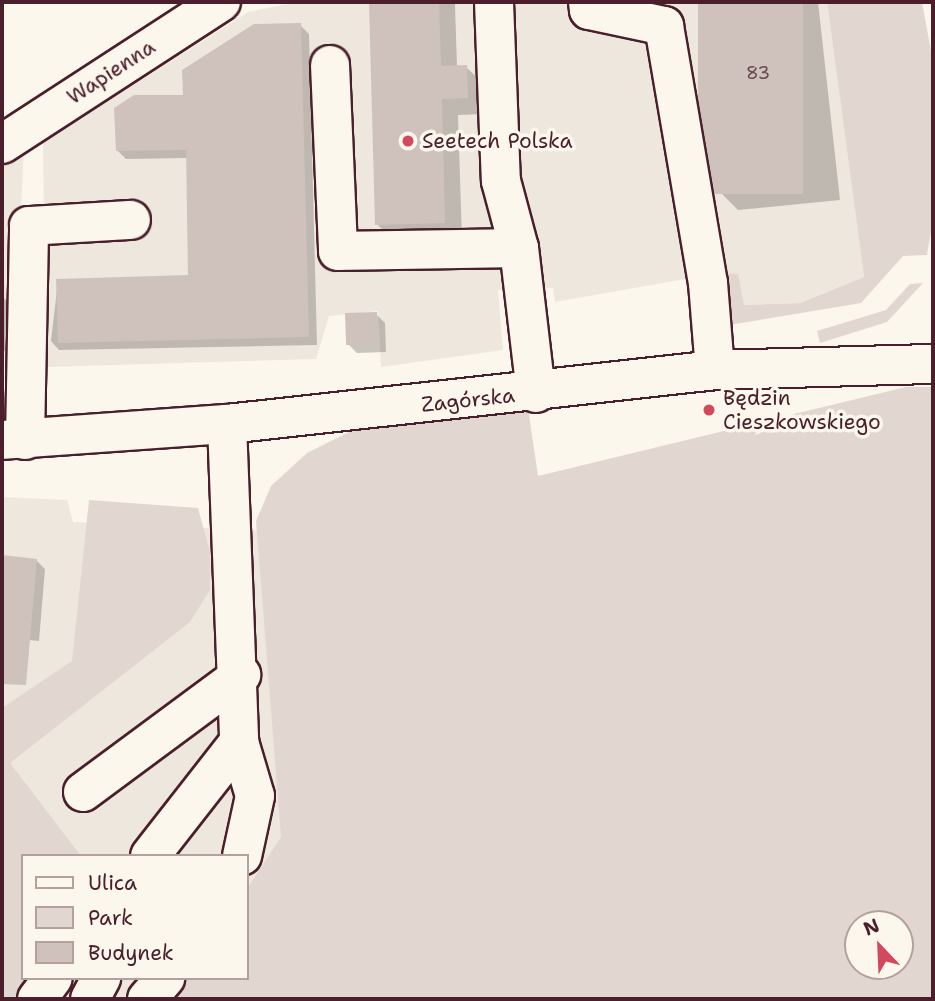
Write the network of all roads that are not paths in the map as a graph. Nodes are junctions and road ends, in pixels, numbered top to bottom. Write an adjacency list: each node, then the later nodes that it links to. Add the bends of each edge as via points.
1 (221, 2): 5 (street, Wapienna)
2 (494, 2): 7 (street, via 501,181)
3 (588, 2): 9 (street, via 589,10 664,26 708,284)
4 (330, 65): 7 (street, via 338,251)
5 (2, 144)
6 (131, 220): 12 (street, via 29,226)
7 (519, 248): 10 (street)
8 (933, 364): 9 (street, Zagórska)
9 (715, 370): 10 (street, Zagórska)
10 (536, 393): 11 (street, Zagórska)
11 (227, 424): 12 (street, Zagórska); 13 (street)
12 (13, 440)
13 (241, 675): 14 (street); 15 (street)
14 (239, 742): 16 (street); 17 (street); 18 (street, via 255,796)
15 (83, 792)
16 (152, 854)
17 (185, 854)
18 (242, 854)
19 (51, 980): 22 (street)
20 (100, 980): 23 (street)
21 (163, 980): 24 (street)
22 (37, 999)
23 (90, 999)
24 (147, 999)

